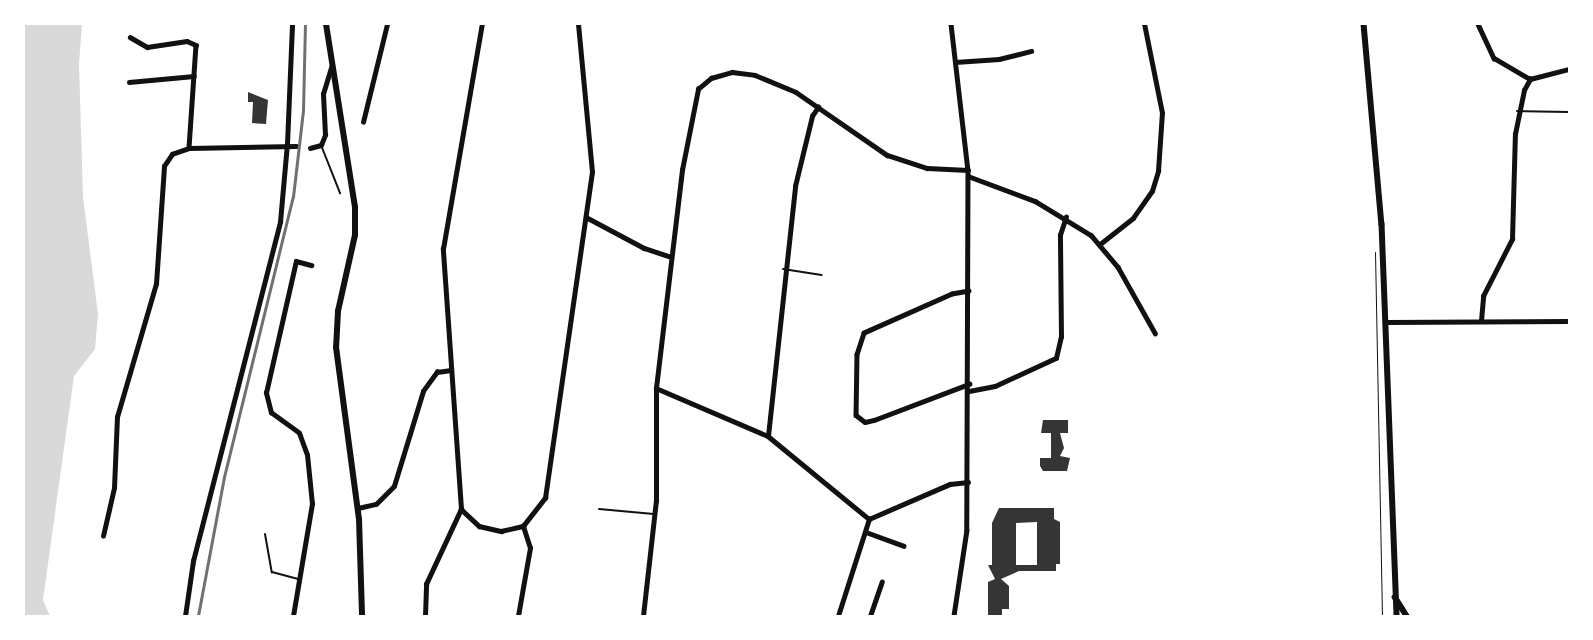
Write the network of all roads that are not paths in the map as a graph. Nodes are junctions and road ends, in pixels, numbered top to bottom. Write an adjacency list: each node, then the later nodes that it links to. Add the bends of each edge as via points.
1 (292, 24): 22 (street)
2 (326, 24): 13 (main road)
3 (387, 24): 21 (street)
4 (482, 24): 41 (street, via 478,66 445,224 442,275)
5 (578, 24): 29 (street, via 592,134)
6 (950, 24): 12 (street)
7 (1144, 24): 31 (street, via 1162,113 1158,171 1152,191 1133,218)
8 (1364, 24): 39 (main road, via 1374,113)
9 (1478, 24): 16 (street, via 1494,58)
10 (130, 37): 15 (street, via 147,47 193,41)
11 (1030, 52): 12 (street, via 1000,59)
12 (955, 62): 27 (street)
13 (331, 67): 23 (street, via 325,75 326,128); 47 (main road, via 356,207 355,235 338,310 336,340)
14 (1569, 69): 16 (street)
15 (194, 76): 17 (street); 25 (street)
16 (1530, 79): 19 (street)
17 (129, 82)
18 (818, 106): 27 (street, via 887,155 926,168); 32 (street, via 780,83 756,74 732,72 703,84 692,104); 34 (street, via 796,178)
19 (1517, 110): 20 (lane); 37 (street, via 1512,239 1483,296)
20 (1569, 112)
21 (363, 122)
22 (287, 144): 24 (street); 25 (street); 60 (street, via 280,222 193,560)
23 (321, 145): 26 (street); 28 (lane)
24 (296, 146)
25 (189, 148): 55 (street, via 172,154 161,176 156,284 118,417 114,488)
26 (310, 148)
27 (968, 173): 30 (street, via 1002,185); 36 (street)
28 (340, 192)
29 (586, 217): 32 (street, via 644,248); 52 (street, via 545,498)
30 (1066, 217): 31 (street); 44 (street, via 1060,235 1061,336 1056,358 995,386)
31 (1100, 244): 40 (street)
32 (672, 257): 43 (street)
33 (312, 265): 57 (street, via 296,261 266,393 270,413 299,433 307,455 312,504)
34 (783, 269): 35 (lane); 45 (street)
35 (822, 275)
36 (969, 291): 42 (street); 42 (street, via 952,294 864,332 857,354 856,415 866,422 874,420)
37 (1481, 321): 38 (street); 39 (street)
38 (1569, 321)
39 (1387, 322): 59 (main road)
40 (1154, 333)
41 (451, 370): 47 (street, via 437,372 423,391 394,486 376,504); 48 (street)
42 (969, 384): 44 (street)
43 (656, 388): 45 (street); 50 (street)
44 (969, 391): 46 (street)
45 (768, 436): 51 (street)
46 (968, 482): 51 (street, via 950,484); 68 (street, via 967,530)
47 (358, 508): 62 (main road)
48 (461, 508): 52 (street, via 490,530); 63 (street, via 426,584)
49 (599, 509): 50 (lane)
50 (655, 514): 65 (street)
51 (868, 519): 53 (street)
52 (523, 526): 64 (street, via 530,548)
53 (866, 532): 56 (street); 66 (street)
54 (265, 534): 57 (lane, via 272,572)
55 (103, 536)
56 (904, 546)
57 (299, 579): 61 (street)
58 (882, 582): 67 (street)
59 (1395, 596): 69 (main road); 70 (main road)
60 (184, 616)
61 (293, 616)
62 (362, 616)
63 (425, 616)
64 (518, 616)
65 (643, 616)
66 (838, 616)
67 (870, 616)
68 (954, 616)
69 (1396, 616)
70 (1407, 616)

